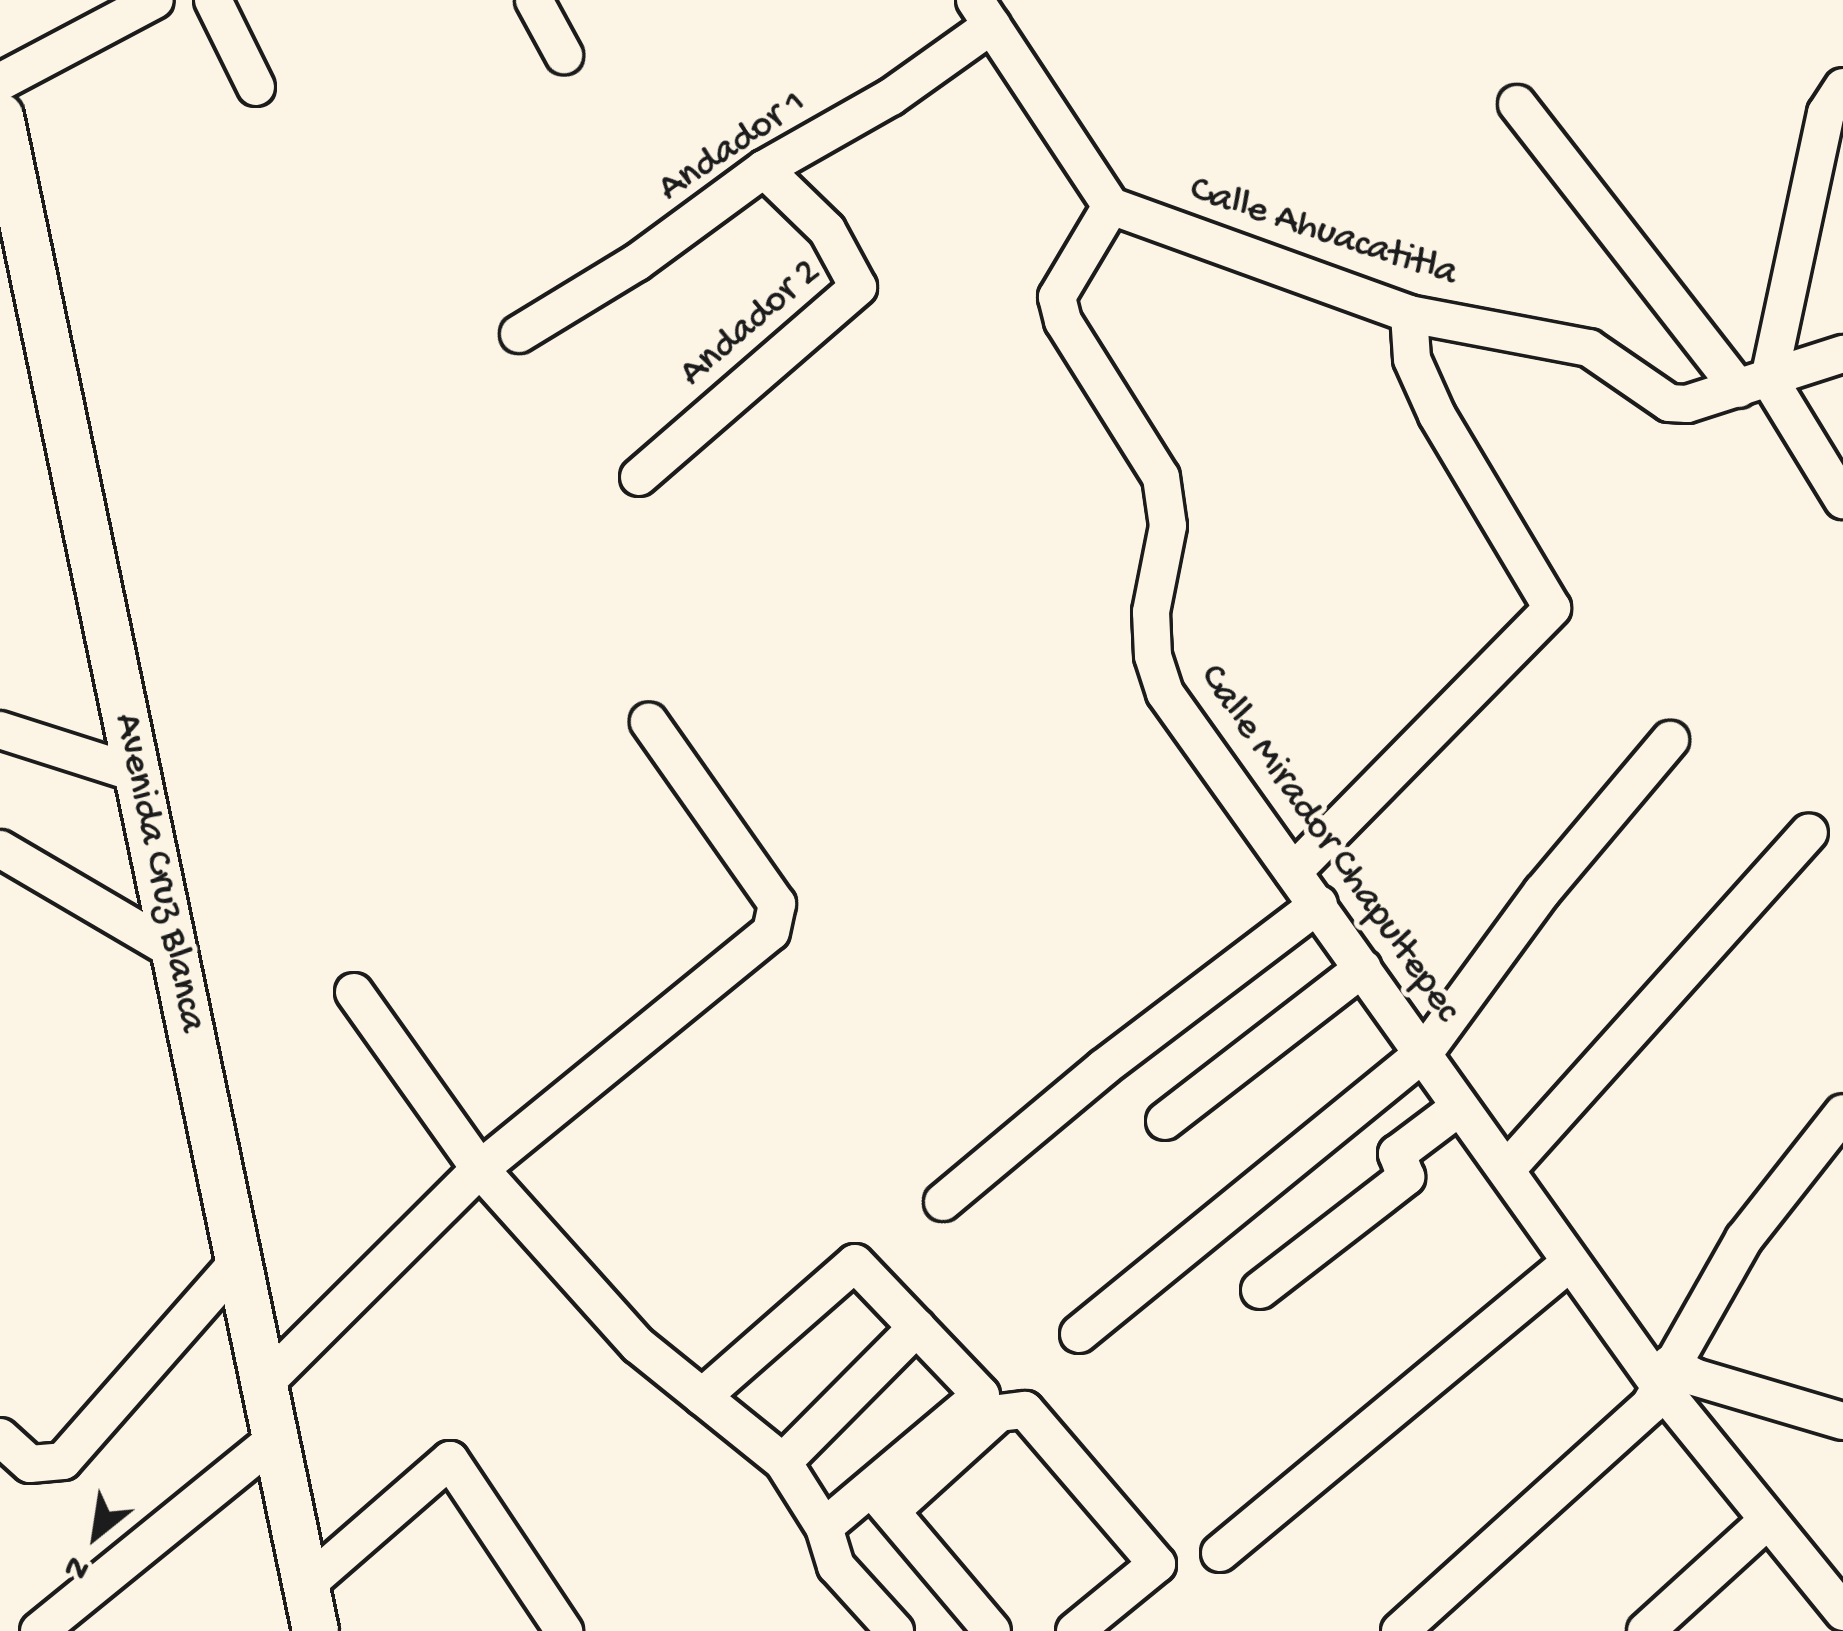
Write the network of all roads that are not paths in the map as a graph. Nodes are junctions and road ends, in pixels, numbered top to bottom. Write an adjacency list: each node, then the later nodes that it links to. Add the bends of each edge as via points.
1 (154, 0): 6 (street)
2 (212, 0): 7 (street)
3 (534, 0): 5 (street)
4 (984, 13): 11 (street, Andador 1, via 891,97); 12 (street)
5 (564, 56)
6 (0, 82)
7 (256, 87)
8 (1843, 87): 16 (street, via 1826,113)
9 (1517, 104): 16 (street)
10 (0, 116): 22 (main road, Avenida Cruz Blanca)
11 (764, 169): 14 (street, Andador 1, via 658,249); 17 (street, Andador 2, via 827,230 858,287)
12 (1111, 206): 13 (street, Calle Ahuacatitla); 25 (street, Calle Mirador Chapultepec, via 1057,298 1063,321 1162,477 1168,526 1151,612 1153,656 1166,693)
13 (1409, 314): 16 (street, Calle Ahuacatitla, via 1589,348 1669,403); 25 (street, via 1412,358 1437,415 1552,608)
14 (519, 334)
15 (1843, 354): 16 (street, Calle Ahuacatitla)
16 (1754, 384): 18 (street)
17 (639, 477)
18 (1843, 500)
19 (649, 722): 34 (street, via 777,904 770,932)
20 (0, 730): 22 (street)
21 (1670, 740): 30 (street, via 1542,892)
22 (138, 774): 27 (main road, Avenida Cruz Blanca)
23 (1809, 833): 35 (street)
24 (0, 849): 27 (street)
25 (1293, 872): 26 (street, Calle Mirador Chapultepec)
26 (1319, 904): 28 (street, Calle Mirador Chapultepec); 36 (street)
27 (176, 953): 38 (main road, Avenida Cruz Blanca)
28 (1363, 968): 30 (street, Calle Mirador Chapultepec); 33 (street)
29 (355, 992): 34 (street)
30 (1424, 1053): 31 (street, Calle Mirador Chapultepec); 41 (street)
31 (1458, 1108): 35 (street, Calle Mirador Chapultepec); 39 (street, via 1397,1154 1406,1178)
32 (1843, 1113): 42 (street, via 1744,1239)
33 (1165, 1121)
34 (480, 1168): 43 (street); 44 (street, via 638,1345)
35 (1507, 1169): 37 (street, Calle Mirador Chapultepec)
36 (943, 1202)
37 (1569, 1263): 42 (street, Calle Mirador Chapultepec); 52 (street)
38 (236, 1264): 43 (main road, Avenida Cruz Blanca); 46 (street, via 63,1461 30,1464)
39 (1260, 1290)
40 (917, 1327): 44 (street, via 855,1263); 48 (street); 49 (street, via 981,1395)
41 (1079, 1334)
42 (1664, 1374): 45 (street); 50 (street, Calle Mirador Chapultepec); 61 (street, via 1651,1405)
43 (262, 1386): 47 (main road, Avenida Cruz Blanca)
44 (702, 1397): 48 (street)
45 (1843, 1421)
46 (0, 1437)
47 (274, 1439): 53 (main road, Avenida Cruz Blanca); 55 (street)
48 (783, 1462): 51 (street)
49 (881, 1499): 51 (street); 59 (street); 60 (street, via 999,1413 1025,1410 1157,1564)
50 (1767, 1521): 54 (street, Calle Mirador Chapultepec); 62 (street)
51 (824, 1528): 58 (street, via 836,1566)
52 (1220, 1553)
53 (304, 1586): 56 (main road, Avenida Cruz Blanca); 57 (street, via 450,1460)
54 (1843, 1612)
55 (39, 1631)
56 (315, 1631)
57 (564, 1631)
58 (895, 1631)
59 (992, 1631)
60 (1076, 1631)
61 (1400, 1631)
62 (1646, 1631)

